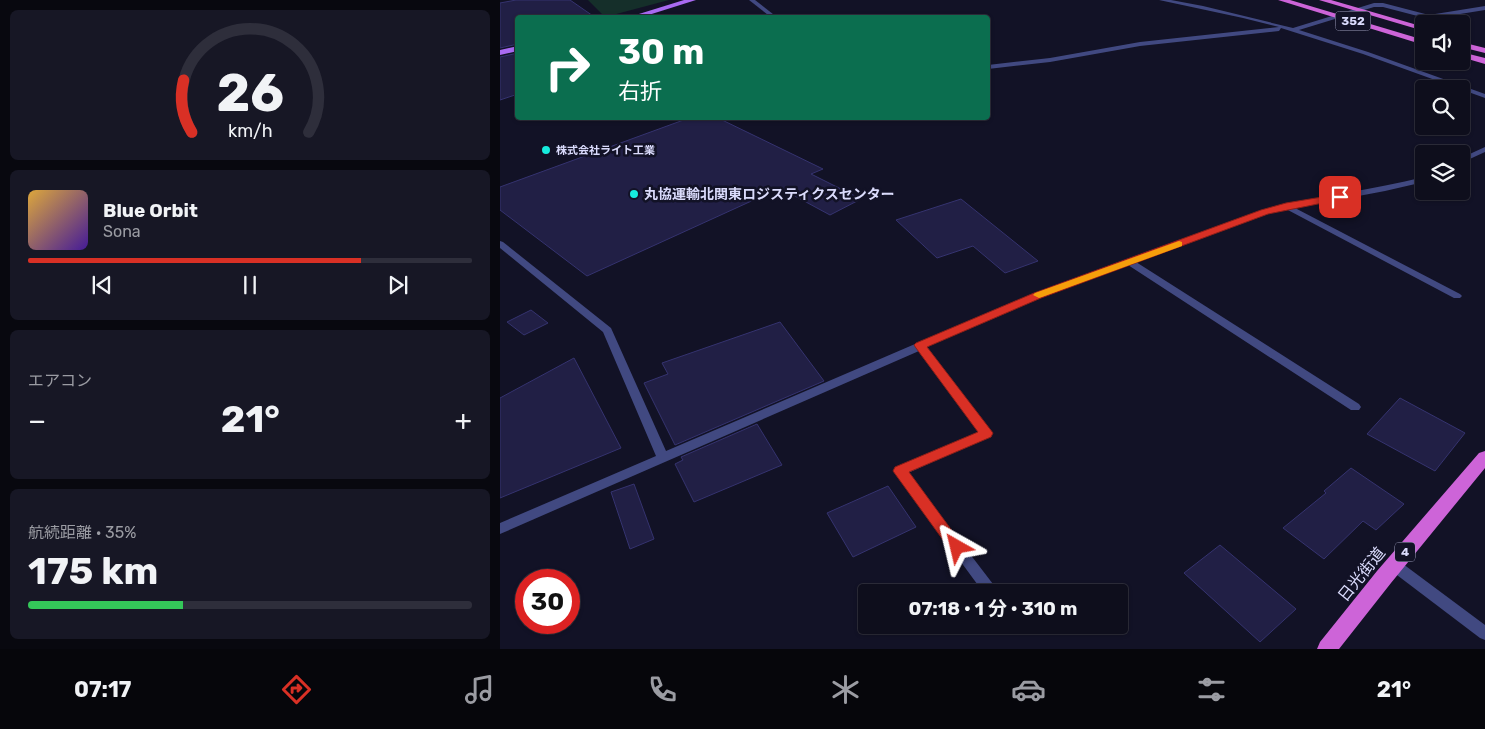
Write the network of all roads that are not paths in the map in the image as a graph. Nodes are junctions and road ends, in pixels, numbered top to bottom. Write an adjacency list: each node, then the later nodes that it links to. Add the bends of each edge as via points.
1 (692, 0): 10 (main road)
2 (752, 0): 11 (street)
3 (1162, 0): 13 (street, via 1202,6)
4 (1282, 0): 9 (highway, 352)
5 (1296, 0): 9 (highway, 352)
6 (1310, 0): 9 (highway, 352)
7 (1323, 0): 9 (highway, 352)
8 (1485, 8): 9 (street, via 1436,17 1419,16 1380,5)
9 (1347, 13): 12 (highway, 352); 13 (street); 14 (highway, 352); 15 (highway, 352); 16 (highway, 352)
10 (639, 15)
11 (772, 15)
12 (1415, 27)
13 (1288, 30): 24 (street, via 1140,44); 25 (street, via 1376,55)
14 (1415, 31)
15 (1415, 35)
16 (1415, 39)
17 (1470, 45): 23 (highway)
18 (1470, 48): 23 (highway)
19 (515, 49): 21 (main road)
20 (1470, 51): 23 (highway)
21 (500, 53)
22 (1470, 54): 23 (highway)
23 (1484, 54)
24 (990, 67)
25 (1485, 96)
26 (1485, 149): 27 (street)
27 (1470, 157)
28 (1415, 181): 29 (street)
29 (1286, 206): 31 (street); 32 (street)
30 (500, 244): 35 (street, via 607,330)
31 (1129, 262): 33 (street); 34 (street)
32 (1457, 296)
33 (920, 345): 35 (street); 39 (street, via 986,433 900,471)
34 (1355, 407)
35 (662, 457): 37 (street)
36 (1485, 457): 38 (highway, 日光街道 / 4)
37 (500, 529)
38 (1394, 565): 40 (street); 41 (highway, 日光街道 / 4)
39 (985, 584)
40 (1485, 633)
41 (1327, 649)

